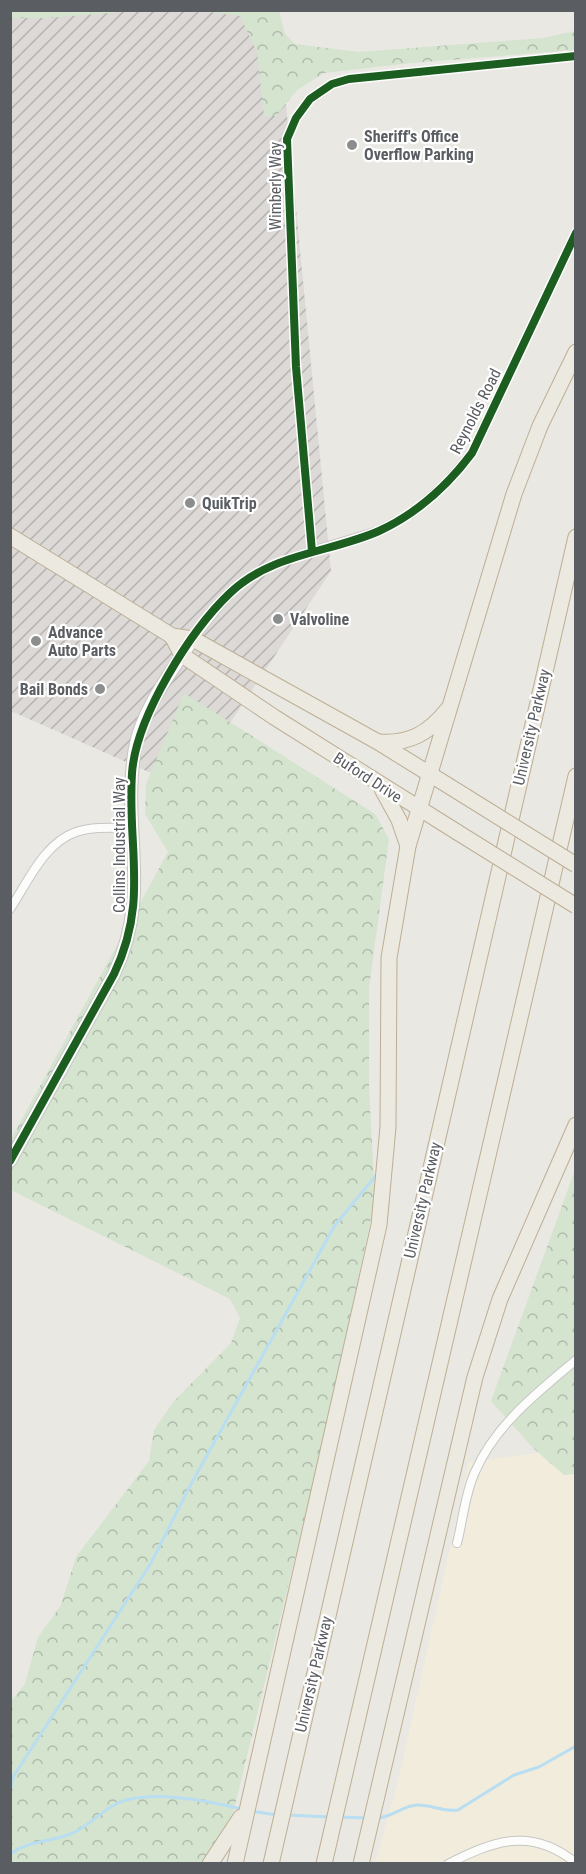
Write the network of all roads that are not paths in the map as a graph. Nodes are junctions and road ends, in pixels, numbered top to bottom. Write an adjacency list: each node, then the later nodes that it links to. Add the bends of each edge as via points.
1 (576, 56): 6 (street, Wimberly Way, via 349,79 321,90 296,118 286,139 289,252)
2 (576, 233): 6 (street, Reynolds Road, via 463,465 412,513 378,531)
3 (576, 352): 10 (highway, via 540,426 514,494)
4 (10, 536): 7 (highway, Buford Drive)
5 (576, 537): 29 (highway, University Parkway)
6 (312, 550): 8 (street, Reynolds Road, via 274,563 244,581 220,603)
7 (172, 636): 8 (highway, Buford Drive); 9 (highway, Buford Drive)
8 (193, 639): 9 (street, Collins Industrial Way); 11 (highway, Buford Drive)
9 (182, 655): 14 (highway, Buford Drive); 16 (street, Collins Industrial Way, via 146,717 136,745)
10 (453, 702): 11 (highway, via 416,738); 12 (highway)
11 (378, 742): 12 (highway, Buford Drive)
12 (431, 774): 15 (highway); 18 (highway, Buford Drive, bridge)
13 (576, 776): 30 (highway)
14 (379, 784): 15 (highway, Buford Drive); 17 (highway)
15 (420, 811): 17 (highway); 19 (highway, Buford Drive, bridge)
16 (133, 828): 20 (street, via 92,828 61,839 50,848); 22 (street, Collins Industrial Way, via 135,896 126,947)
17 (408, 846): 26 (highway, via 389,958 388,1127 378,1234)
18 (576, 865)
19 (576, 906)
20 (10, 909)
21 (576, 1125): 25 (highway, via 500,1299 474,1377)
22 (10, 1161)
23 (576, 1360): 24 (street, via 533,1397 489,1446 474,1473)
24 (457, 1543)
25 (376, 1804): 31 (highway); 32 (highway)
26 (247, 1806): 27 (highway); 28 (highway)
27 (210, 1863)
28 (235, 1863)
29 (271, 1863)
30 (324, 1863)
31 (361, 1863)
32 (368, 1863)
33 (448, 1863): 34 (street, via 494,1843 516,1840 550,1846)
34 (576, 1863)

